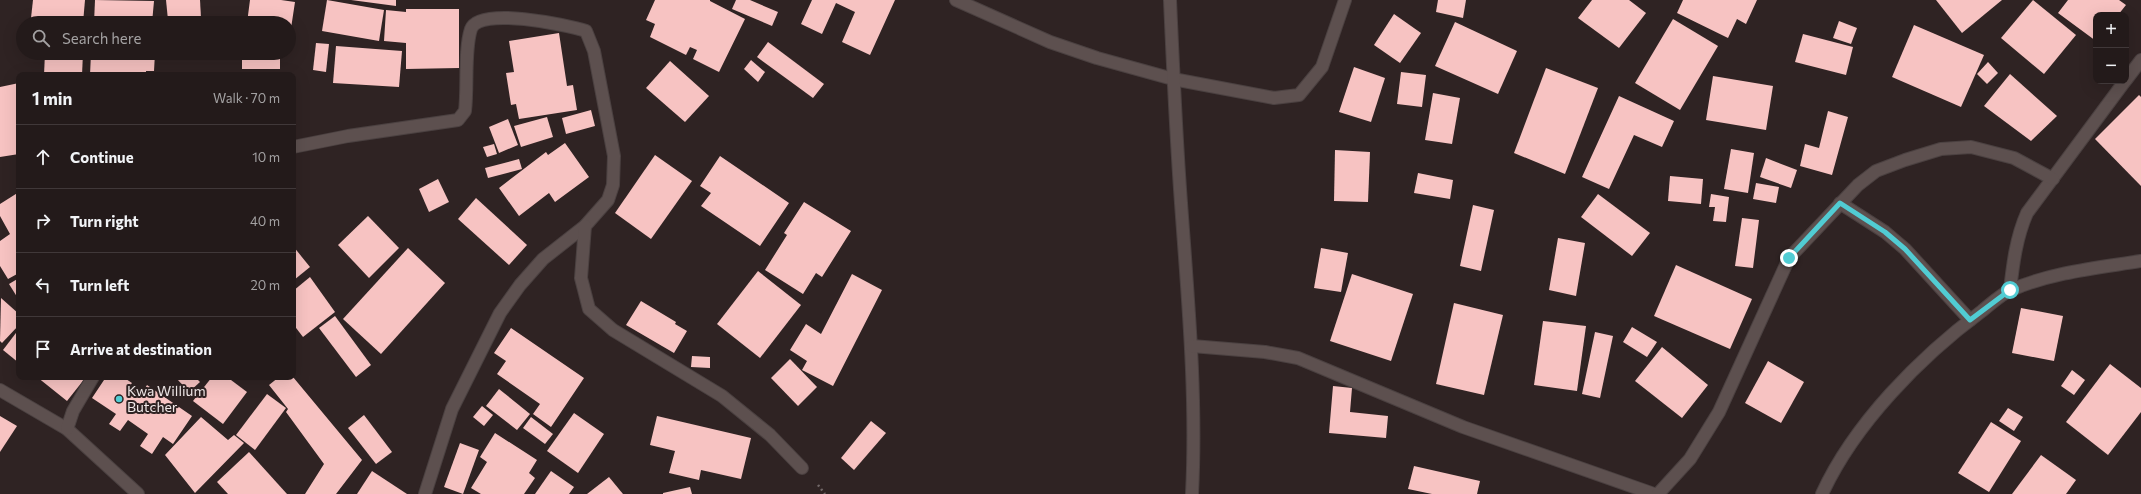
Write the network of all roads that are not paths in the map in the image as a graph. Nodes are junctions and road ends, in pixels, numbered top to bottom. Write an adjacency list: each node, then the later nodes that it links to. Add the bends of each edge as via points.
1 (956, 0): 6 (street, via 1050,42)
2 (1170, 0): 6 (street)
3 (1345, 0): 6 (street, via 1322,67 1299,95 1274,98)
4 (2141, 60): 5 (street)
5 (2129, 75)
6 (1173, 79): 15 (street)
7 (2122, 84): 9 (street)
8 (296, 147): 11 (street, via 348,136 458,120 465,111 471,27 477,21 488,18 511,18 586,31 594,51 614,156 613,185 608,200)
9 (2053, 179): 10 (street, via 2014,158 1971,147 1941,149 1876,171); 13 (street, via 2027,213 2020,228)
10 (1840, 203): 14 (street, via 1885,232 1905,249); 24 (street, via 1789,258 1719,412 1690,459)
11 (585, 226): 19 (street, via 581,278 589,309 613,330 722,396 770,434); 21 (street, via 543,259 500,313 452,409)
12 (2141, 261): 13 (street, via 2052,275)
13 (2010, 290): 14 (street)
14 (1970, 320): 25 (street, via 1948,337 1902,382 1834,467)
15 (1192, 346): 22 (street); 23 (street, via 1265,352 1298,358 1463,427)
16 (91, 380): 18 (street, via 73,411)
17 (0, 390): 18 (street)
18 (66, 429): 20 (street)
19 (802, 468)
20 (138, 494)
21 (425, 494)
22 (1192, 494)
23 (1654, 494)
24 (1658, 494)
25 (1822, 494)

